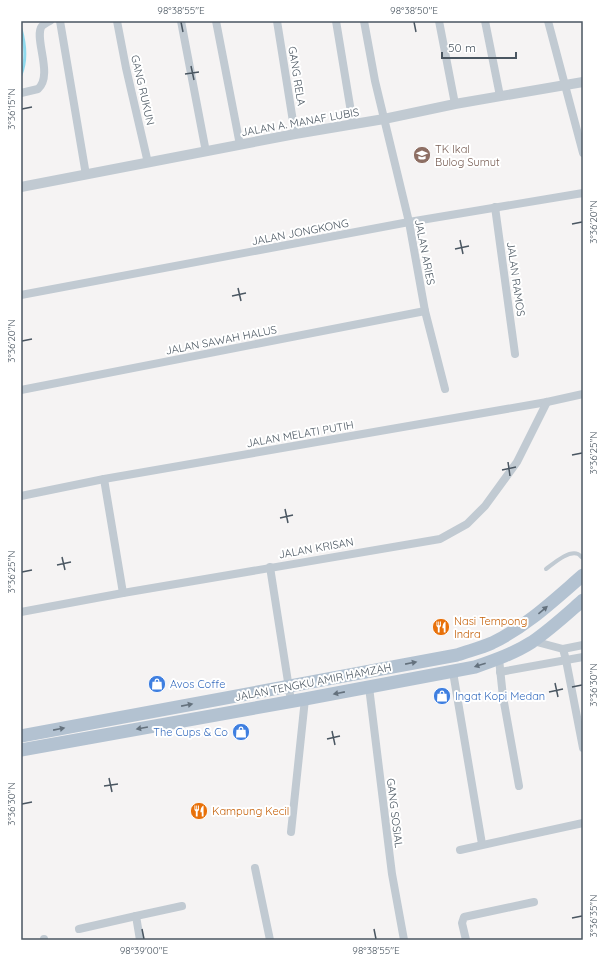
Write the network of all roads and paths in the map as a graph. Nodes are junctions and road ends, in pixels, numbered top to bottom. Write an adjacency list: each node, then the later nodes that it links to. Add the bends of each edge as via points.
1 (60, 21): 24 (street)
2 (117, 21): 23 (street, GANG RUKUN)
3 (181, 21): 21 (street)
4 (216, 21): 20 (street)
5 (277, 21): 19 (street, GANG RELA)
6 (336, 21): 18 (street)
7 (364, 21): 17 (street, JALAN ARIES)
8 (438, 21): 16 (street)
9 (485, 21): 15 (street)
10 (548, 21): 13 (street)
11 (45, 22): 14 (street, via 41,30 44,80 38,89)
12 (583, 82): 13 (street, JALAN A. MANAF LUBIS)
13 (565, 85): 15 (street, JALAN A. MANAF LUBIS); 22 (street)
14 (21, 93)
15 (500, 96): 16 (street, JALAN A. MANAF LUBIS)
16 (455, 104): 17 (street, JALAN A. MANAF LUBIS)
17 (384, 119): 18 (street, JALAN A. MANAF LUBIS); 28 (street, JALAN ARIES)
18 (353, 124): 19 (street, JALAN A. MANAF LUBIS)
19 (295, 134): 20 (street, JALAN A. MANAF LUBIS)
20 (240, 145): 21 (street, JALAN A. MANAF LUBIS)
21 (206, 152): 23 (street, JALAN A. MANAF LUBIS)
22 (583, 153)
23 (148, 163): 24 (street, JALAN A. MANAF LUBIS)
24 (86, 175): 25 (street, JALAN A. MANAF LUBIS)
25 (21, 187)
26 (583, 193): 27 (street, JALAN JONGKONG)
27 (495, 207): 28 (street, JALAN JONGKONG); 31 (street, JALAN RAMOS)
28 (409, 222): 29 (street, JALAN JONGKONG); 30 (street, JALAN ARIES)
29 (21, 296)
30 (425, 311): 32 (street, JALAN ARIES); 33 (street, JALAN SAWAH HALUS)
31 (515, 354)
32 (445, 389)
33 (21, 390)
34 (583, 394): 35 (street, JALAN MELATI PUTIH)
35 (547, 402): 36 (street, JALAN MELATI PUTIH); 39 (street, JALAN KRISAN, via 517,462 485,506 467,524 440,538)
36 (104, 479): 37 (street, JALAN MELATI PUTIH); 42 (street)
37 (21, 496)
38 (583, 558): 40 (lane, via 577,554 566,555)
39 (270, 567): 42 (street, JALAN KRISAN); 52 (street)
40 (546, 569)
41 (583, 574): 52 (main road, JALAN TENGKU AMIR HAMZAH, one-way to 41, via 457,655 490,644 518,629 541,612)
42 (124, 593): 44 (street, JALAN KRISAN)
43 (583, 600): 45 (main road, JALAN TENGKU AMIR HAMZAH)
44 (21, 612)
45 (532, 641): 47 (street); 50 (main road, JALAN TENGKU AMIR HAMZAH)
46 (583, 645): 47 (street)
47 (562, 649): 49 (street)
48 (583, 657): 49 (street)
49 (566, 660): 50 (street); 57 (street)
50 (499, 666): 51 (main road, JALAN TENGKU AMIR HAMZAH, one-way to 51); 59 (street)
51 (453, 672): 53 (main road, JALAN TENGKU AMIR HAMZAH); 62 (street)
52 (289, 686): 55 (street); 56 (main road, JALAN TENGKU AMIR HAMZAH, one-way to 52)
53 (369, 687): 54 (main road, JALAN TENGKU AMIR HAMZAH, one-way to 54); 71 (street, GANG SOSIAL, via 392,874)
54 (305, 699): 55 (main road, JALAN TENGKU AMIR HAMZAH); 61 (street)
55 (292, 701): 58 (main road, JALAN TENGKU AMIR HAMZAH, one-way to 58)
56 (21, 736)
57 (583, 748)
58 (21, 750)
59 (519, 786)
60 (583, 823): 62 (street)
61 (291, 832)
62 (482, 844): 63 (street)
63 (460, 850)
64 (255, 868): 70 (street)
65 (534, 902): 72 (street, via 464,917 462,923)
66 (182, 906): 67 (street)
67 (136, 916): 68 (street); 69 (street)
68 (79, 929)
69 (140, 940)
70 (270, 940)
71 (404, 940)
72 (466, 940)

